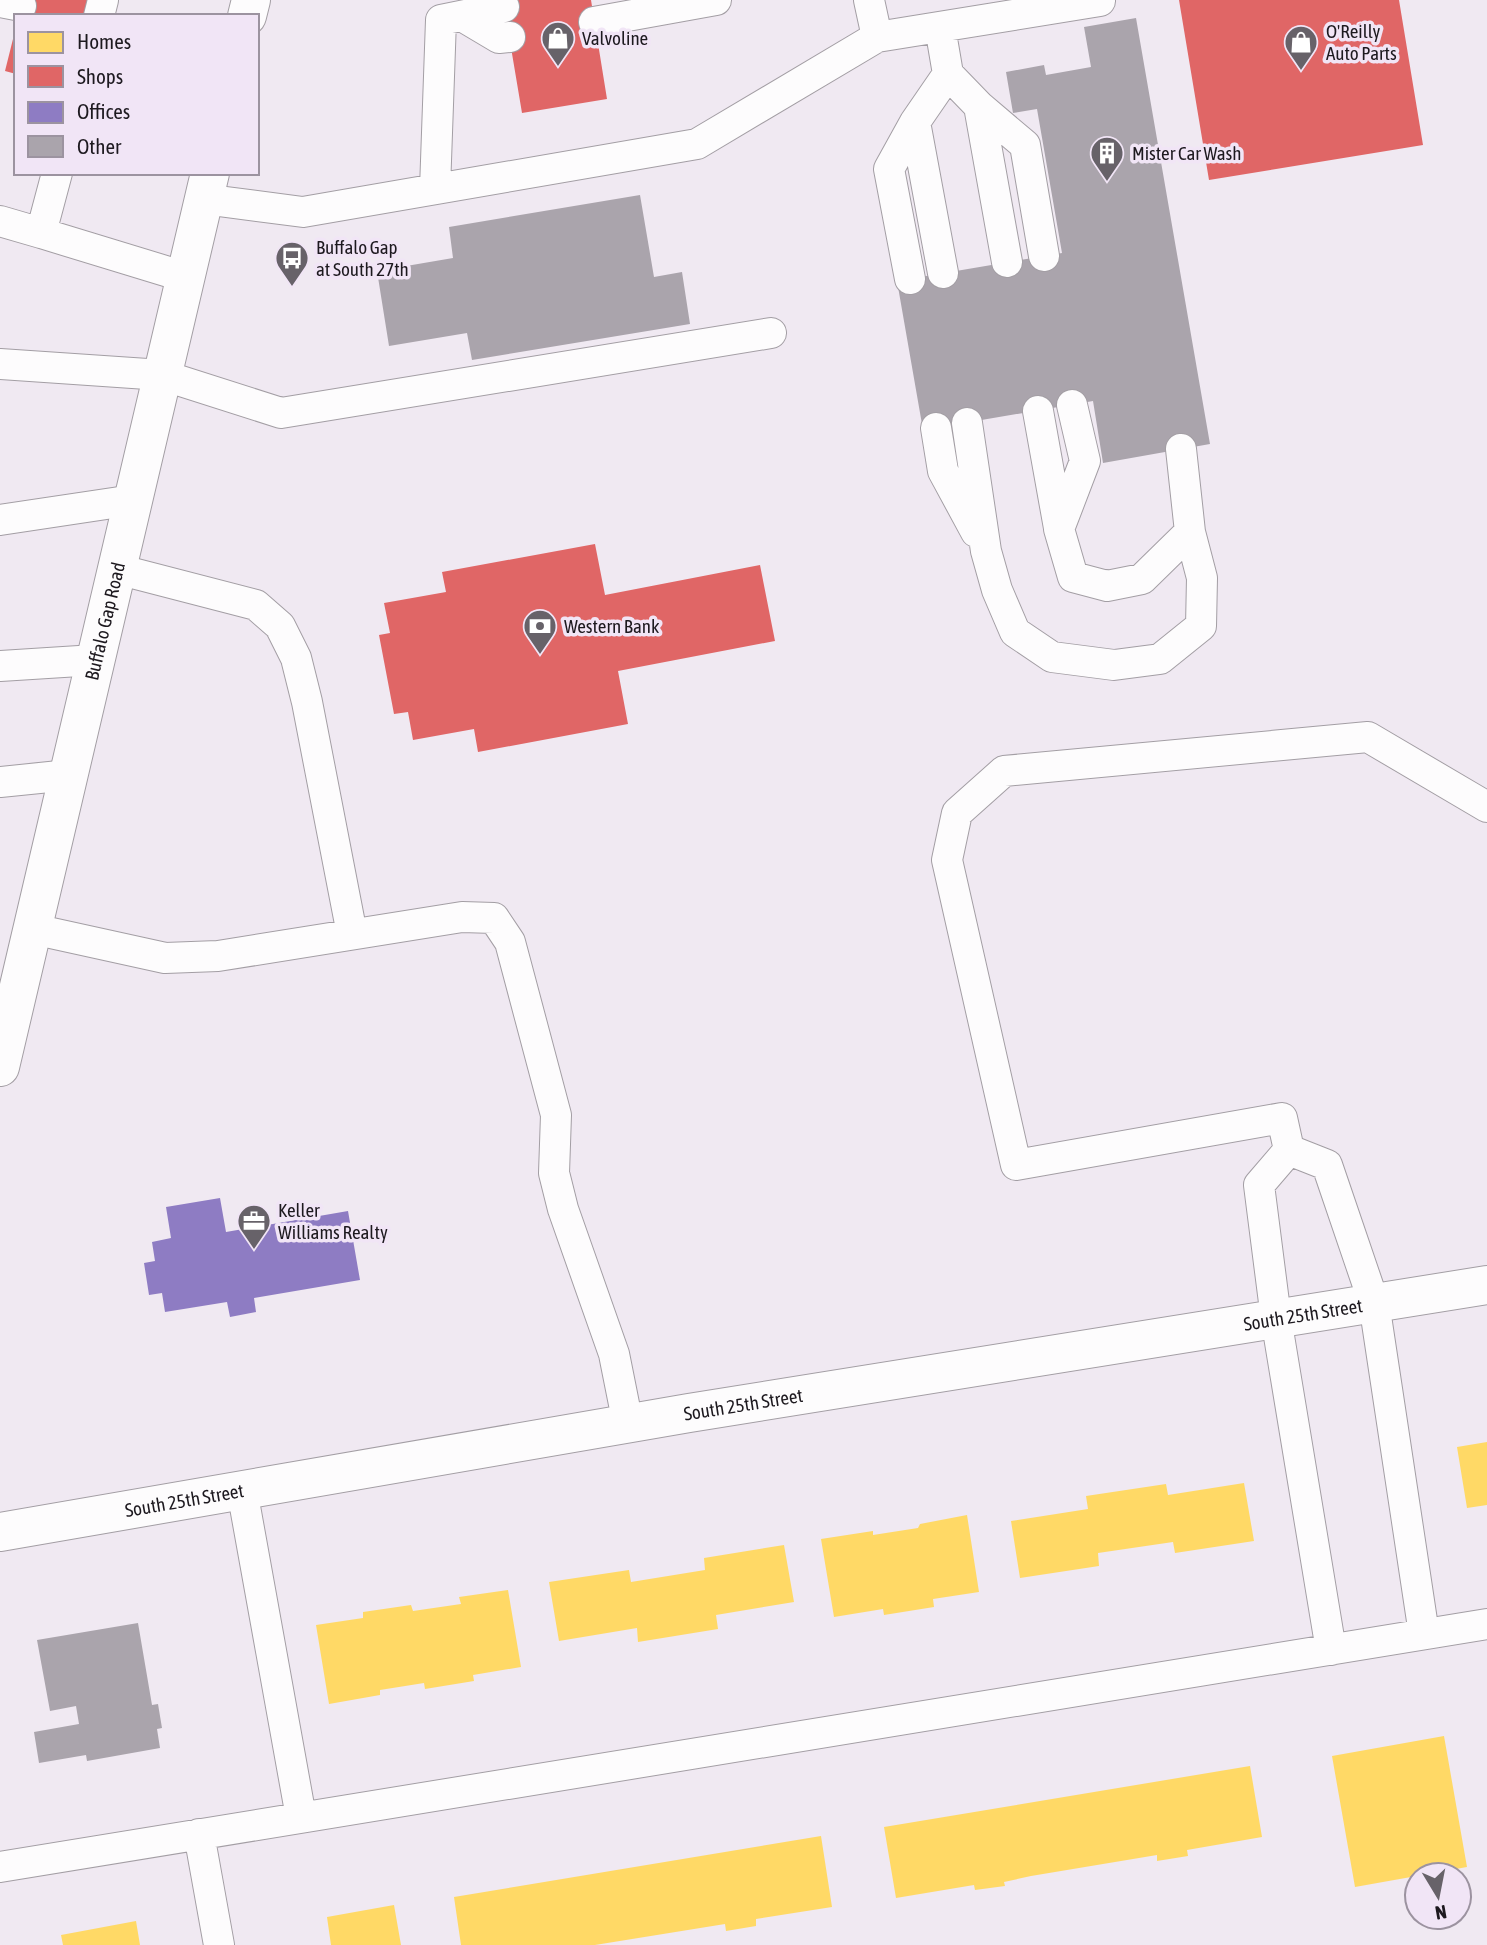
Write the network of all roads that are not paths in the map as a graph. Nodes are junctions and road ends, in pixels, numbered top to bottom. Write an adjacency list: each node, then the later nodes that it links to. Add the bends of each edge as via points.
1 (716, 0): 6 (lane)
2 (869, 0): 9 (lane)
3 (504, 7): 4 (lane)
4 (467, 8): 8 (lane, via 499,38); 15 (lane, via 442,20)
5 (1102, 8): 7 (lane)
6 (594, 22)
7 (940, 27): 9 (lane); 10 (lane)
8 (510, 37)
9 (877, 37): 15 (lane, via 697,144)
10 (948, 74): 11 (lane); 12 (lane)
11 (979, 106): 18 (lane, via 1025,145); 19 (lane)
12 (915, 122): 20 (lane); 22 (lane, via 889,169)
13 (56, 175): 17 (lane)
14 (206, 186): 15 (lane, via 303,212); 21 (street, Buffalo Gap Road)
15 (436, 189)
16 (0, 221): 17 (lane)
17 (41, 233): 21 (lane)
18 (1044, 256)
19 (1007, 262)
20 (943, 273)
21 (185, 276): 25 (street, Buffalo Gap Road)
22 (910, 279)
23 (771, 333): 25 (lane, via 281,414)
24 (0, 364): 25 (lane)
25 (162, 375): 31 (street, Buffalo Gap Road)
26 (1072, 405): 33 (lane, via 1085,461)
27 (1038, 411): 33 (lane)
28 (967, 423): 35 (lane)
29 (936, 428): 35 (lane, via 943,471)
30 (1181, 449): 34 (lane)
31 (133, 499): 32 (lane); 36 (street, Buffalo Gap Road)
32 (0, 520)
33 (1059, 529): 34 (lane, via 1073,577 1107,586 1142,579)
34 (1190, 532): 35 (lane, via 1202,578 1200,626 1160,659 1114,665 1052,657 1015,632)
35 (986, 551)
36 (117, 569): 37 (street, Buffalo Gap Road); 43 (lane, via 256,605 280,625 296,658 307,702)
37 (95, 660): 38 (lane); 39 (street, Buffalo Gap Road)
38 (0, 666)
39 (69, 775): 40 (lane); 42 (street, Buffalo Gap Road)
40 (0, 782)
41 (1487, 807): 45 (lane, via 1368,737 1004,771 957,813 947,860 1016,1165 1282,1118)
42 (33, 929): 43 (lane, via 165,958 218,956); 44 (street, Buffalo Gap Road)
43 (352, 934): 49 (lane, via 462,917 494,918 510,942 556,1115 554,1173 614,1354)
44 (0, 1068)
45 (1289, 1150): 47 (lane, via 1326,1165); 48 (lane, via 1259,1185)
46 (1487, 1284): 47 (street, South 25th Street)
47 (1374, 1303): 48 (street, South 25th Street); 53 (lane)
48 (1276, 1318): 49 (street, South 25th Street); 54 (lane)
49 (628, 1424): 50 (street, South 25th Street)
50 (242, 1490): 51 (street, South 25th Street); 55 (lane)
51 (0, 1532)
52 (1487, 1624): 53 (lane)
53 (1424, 1634): 54 (lane)
54 (1331, 1650): 55 (lane)
55 (301, 1817): 56 (lane)
56 (199, 1835): 57 (lane); 58 (lane)
57 (0, 1867)
58 (219, 1945)

